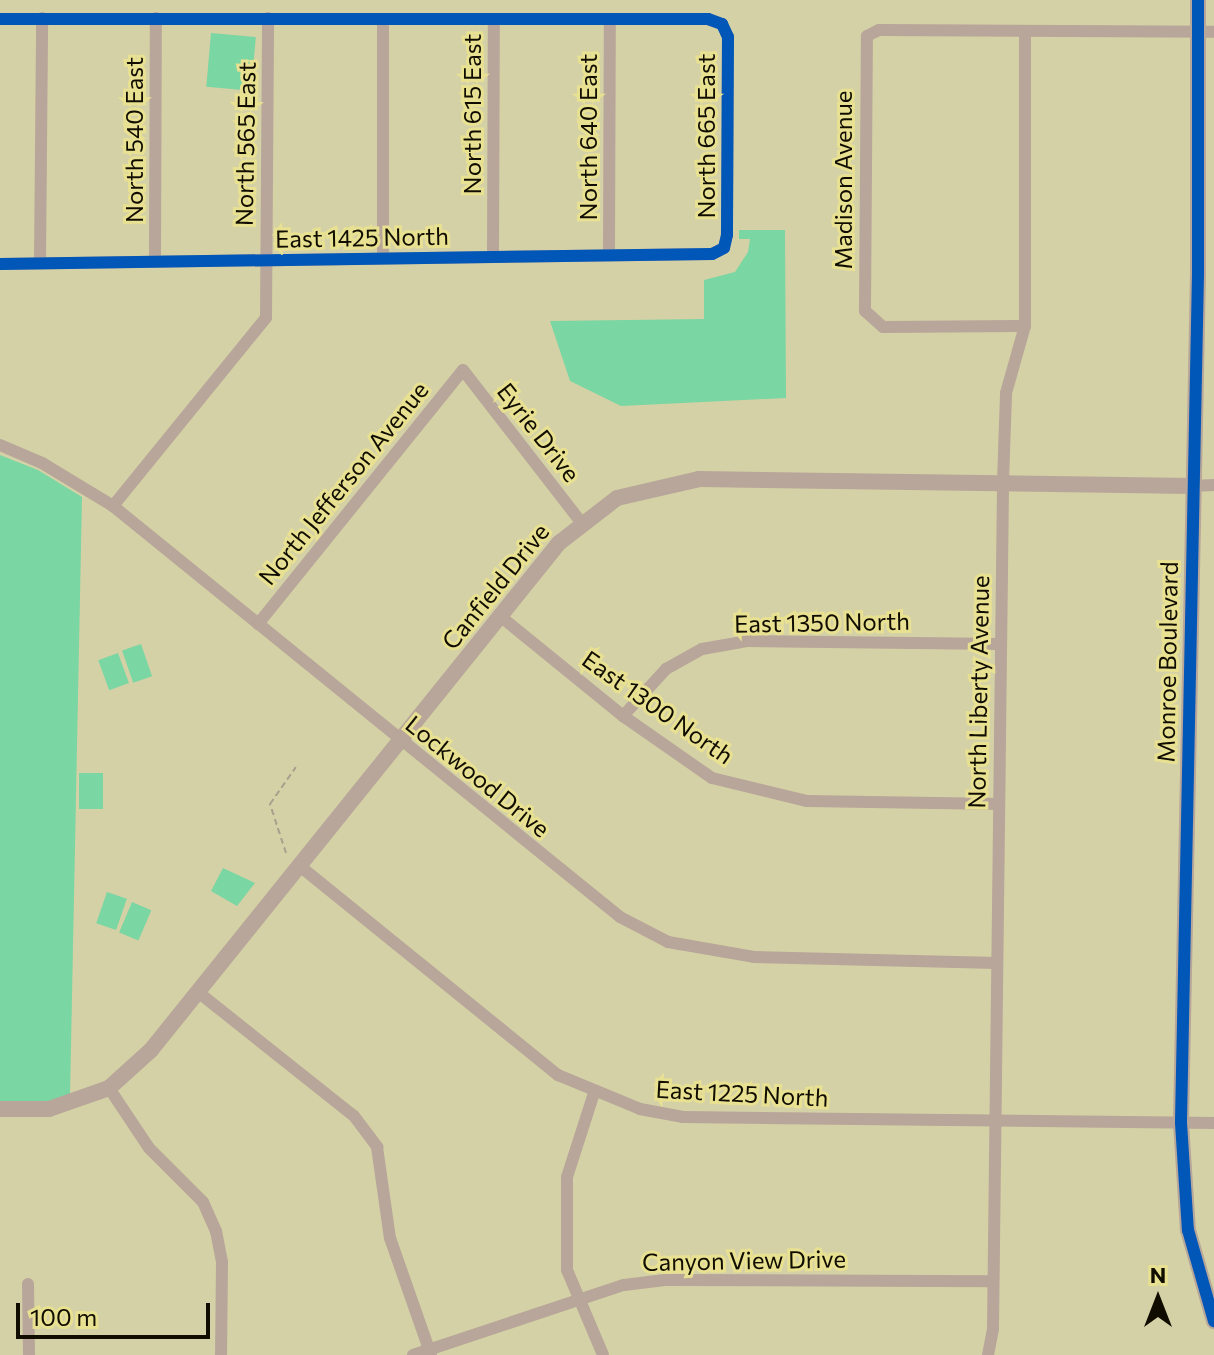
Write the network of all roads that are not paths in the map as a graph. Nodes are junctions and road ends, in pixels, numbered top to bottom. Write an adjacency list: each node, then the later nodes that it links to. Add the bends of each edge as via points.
1 (1198, 0): 10 (street, Monroe Boulevard)
2 (42, 18): 3 (street); 5 (street); 17 (street)
3 (156, 18): 4 (street); 16 (street, North 540 East)
4 (268, 18): 6 (street); 15 (street, North 565 East)
5 (0, 19)
6 (383, 19): 7 (street); 14 (street)
7 (494, 19): 8 (street); 13 (street, North 615 East)
8 (610, 19): 11 (street, North 665 East, via 708,19 722,24 728,37); 12 (street, North 640 East)
9 (1025, 31): 10 (street); 19 (street, North Liberty Avenue); 19 (street, Madison Avenue, via 879,30 867,36 865,311 883,327)
10 (1206, 32): 24 (street, Monroe Boulevard)
11 (724, 248): 12 (street, East 1425 North, via 712,254)
12 (609, 255): 13 (street, East 1425 North)
13 (493, 257): 14 (street, East 1425 North)
14 (383, 258): 15 (street, East 1425 North)
15 (266, 260): 16 (street, East 1425 North); 25 (street, North 565 East, via 266,318)
16 (155, 262): 17 (street, East 1425 North)
17 (40, 263): 18 (street, East 1425 North)
18 (0, 264)
19 (1025, 326): 22 (street, North Liberty Avenue, via 1006,393)
20 (463, 370): 26 (street, Eyrie Drive); 28 (street, North Jefferson Avenue)
21 (0, 445): 25 (street, Lockwood Drive, via 42,463)
22 (1003, 481): 24 (street, Canfield Drive); 26 (street, Canfield Drive, via 699,479 617,498); 29 (street, North Liberty Avenue)
23 (1214, 485): 24 (street, Canfield Drive)
24 (1193, 486): 40 (street, Monroe Boulevard)
25 (113, 506): 28 (street, Lockwood Drive)
26 (581, 522): 27 (street, Canfield Drive)
27 (500, 616): 30 (street, East 1300 North); 31 (street, Canfield Drive)
28 (258, 624): 31 (street, Lockwood Drive)
29 (1000, 644): 30 (street, East 1350 North, via 748,641 702,649 666,669); 32 (street, North Liberty Avenue)
30 (623, 716): 32 (street, East 1300 North, via 712,778 760,793 807,801)
31 (401, 743): 33 (street, Canfield Drive); 34 (street, Lockwood Drive, via 620,917 668,942 754,957)
32 (999, 804): 34 (street, North Liberty Avenue)
33 (301, 867): 35 (street, Canfield Drive); 37 (street, East 1225 North, via 558,1075)
34 (997, 963): 39 (street, North Liberty Avenue)
35 (198, 992): 36 (street, Canfield Drive, via 151,1050); 46 (street, via 354,1116 377,1147 390,1238)
36 (109, 1088): 38 (street, Canfield Drive, via 49,1109); 48 (street, via 149,1148 203,1202 216,1231 222,1262)
37 (594, 1093): 39 (street, East 1225 North, via 683,1117); 44 (street, via 567,1177 567,1270)
38 (0, 1109)
39 (993, 1123): 40 (street, East 1225 North); 42 (street, North Liberty Avenue)
40 (1181, 1123): 41 (street, East 1225 North); 45 (street, Monroe Boulevard, via 1188,1230)
41 (1214, 1123)
42 (991, 1281): 44 (street, Canyon View Drive, via 665,1280 624,1285); 51 (street, North Liberty Avenue)
43 (28, 1284): 47 (street)
44 (576, 1300): 46 (street, Canyon View Drive); 50 (street)
45 (1214, 1321)
46 (430, 1353): 49 (street, Canyon View Drive)
47 (29, 1355)
48 (221, 1355)
49 (413, 1355)
50 (603, 1355)
51 (988, 1355)

